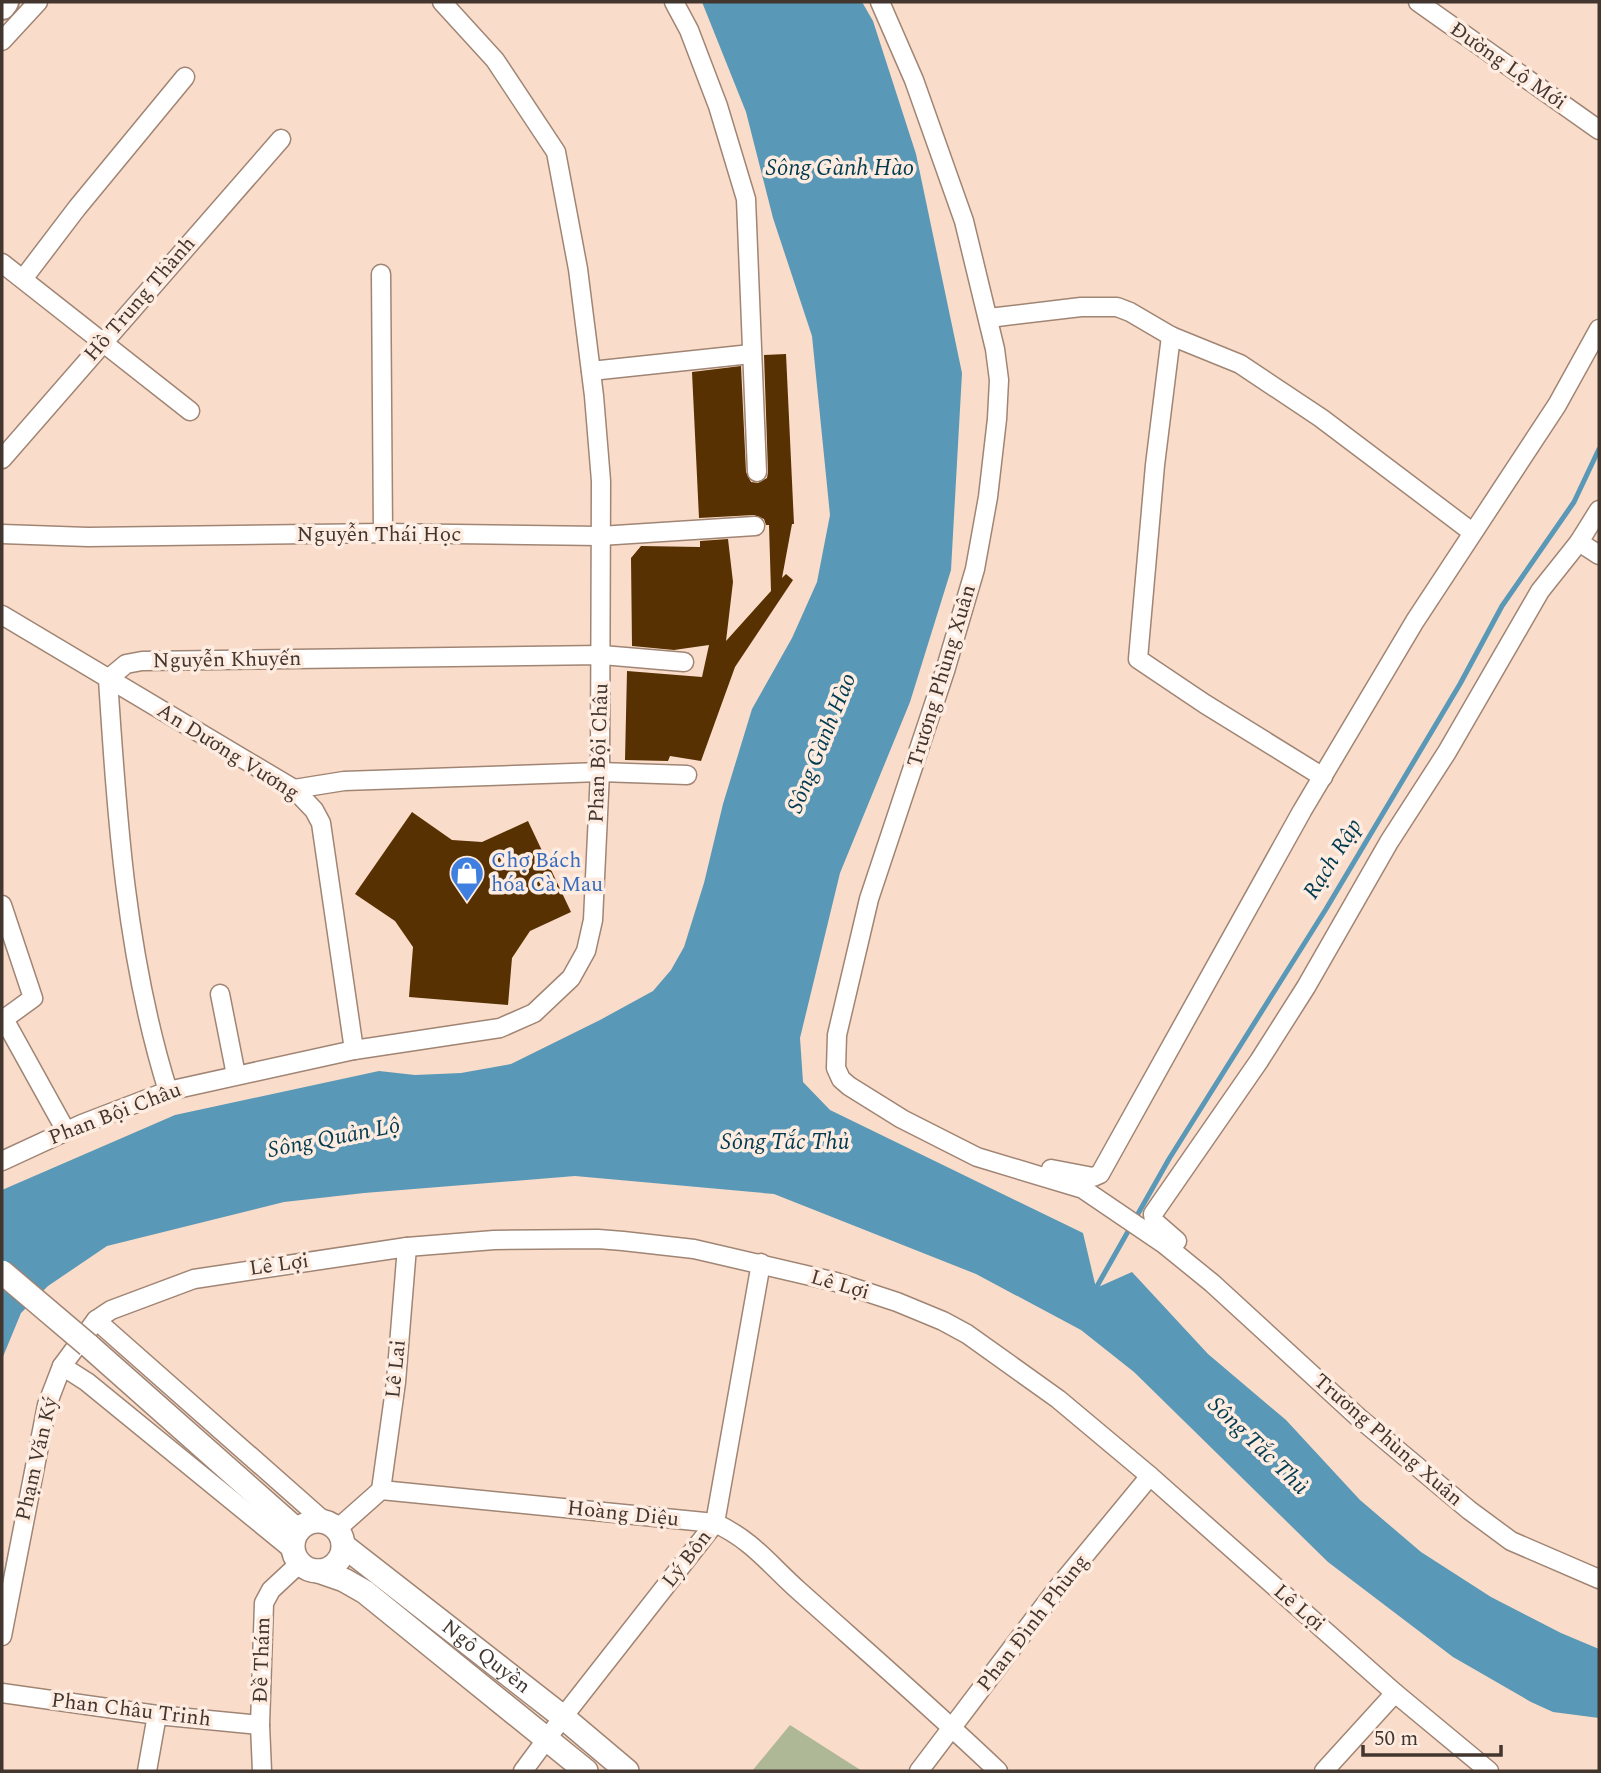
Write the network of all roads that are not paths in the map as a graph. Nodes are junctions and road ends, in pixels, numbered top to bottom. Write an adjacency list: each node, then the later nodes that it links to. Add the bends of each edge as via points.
1 (5, 2): 7 (highway)
2 (38, 2): 8 (street)
3 (442, 2): 20 (street, Phan Bội Châu, via 495,60 556,152)
4 (674, 2): 19 (street, via 718,106 746,199)
5 (880, 2): 15 (street, Trương Phùng Xuân, via 954,190)
6 (1418, 2): 10 (street, Đường Lộ Mới)
7 (2, 6)
8 (2, 41)
9 (185, 77): 14 (street)
10 (1599, 130)
11 (281, 139): 18 (street, Hồ Trung Thành)
12 (2, 263): 14 (street)
13 (381, 274): 27 (street)
14 (23, 279): 18 (street)
15 (989, 318): 17 (street, via 1117,307); 48 (street, Trương Phùng Xuân, via 999,380 998,419 975,569 869,899 835,1052 836,1068 849,1086 902,1119 977,1157)
16 (1599, 329): 26 (street, via 1557,405)
17 (1171, 336): 26 (street, via 1240,364 1321,418); 38 (street, via 1138,659)
18 (103, 341): 21 (street); 22 (street, Hồ Trung Thành)
19 (751, 354): 20 (street); 23 (street)
20 (591, 371): 29 (street, Phan Bội Châu, via 601,481)
21 (190, 411)
22 (2, 459)
23 (757, 471)
24 (1599, 510): 30 (street)
25 (755, 526): 29 (street, Nguyễn Thái Học)
26 (1472, 532): 38 (street)
27 (383, 533): 28 (street, Nguyễn Thái Học); 29 (street, Nguyễn Thái Học)
28 (2, 534)
29 (600, 536): 33 (street, Phan Bội Châu)
30 (1578, 542): 31 (street); 52 (street, via 1540,591 1306,987 1153,1214 1154,1221 1207,1266)
31 (1599, 555)
32 (2, 615): 35 (street, An Dương Vương)
33 (602, 655): 34 (street, Nguyễn Khuyến); 35 (street, Nguyễn Khuyến, via 142,661 126,664); 36 (street, Phan Bội Châu)
34 (684, 662)
35 (108, 679): 39 (street, An Dương Vương); 45 (street, via 133,942)
36 (600, 772): 37 (street); 39 (street, via 344,781); 43 (street, Phan Bội Châu, via 593,920 586,951 570,978 534,1013 500,1028)
37 (687, 775)
38 (1323, 777): 48 (street, via 1100,1174 1093,1177 1033,1164)
39 (294, 789): 43 (street, An Dương Vương, via 321,823)
40 (2, 905): 42 (street, via 33,998)
41 (220, 994): 44 (street)
42 (3, 1020): 46 (street)
43 (354, 1050): 44 (street, Phan Bội Châu)
44 (236, 1076): 45 (street, Phan Bội Châu)
45 (168, 1091): 46 (street, Phan Bội Châu)
46 (66, 1131): 47 (street, Phan Bội Châu)
47 (2, 1161)
48 (1006, 1166): 52 (street, Trương Phùng Xuân, via 1096,1196)
49 (407, 1247): 50 (street, Lê Lợi, via 598,1239 694,1249); 53 (street, Lê Lợi, via 194,1279); 56 (street, Lê Lai)
50 (761, 1264): 55 (street, Lê Lợi, via 897,1302 967,1334 1040,1385); 57 (street, Lý Bôn)
51 (2, 1272): 59 (main road, Ngô Quyền, bridge, via 88,1345)
52 (1212, 1283): 60 (street, Trương Phùng Xuân, via 1358,1417 1469,1510 1511,1541)
53 (96, 1320): 54 (street, Lê Lợi); 58 (street)
54 (62, 1366): 59 (street); 61 (street, Phạm Văn Ký, via 38,1441)
55 (1150, 1476): 63 (street, Lê Lợi); 67 (street, Phan Đình Phùng)
56 (381, 1490): 57 (street, Hoàng Diệu); 58 (street)
57 (715, 1523): 65 (street, Lý Bôn); 67 (street, Hoàng Diệu, via 752,1544)
58 (335, 1532): 59 (main road, via 311,1522); 59 (main road, via 339,1560 326,1570); 65 (main road, Ngô Quyền)
59 (302, 1554): 66 (street, Đề Thám, via 264,1603); 68 (main road, Ngô Quyền, via 365,1592)
60 (1599, 1579)
61 (2, 1636)
62 (2, 1693): 64 (street, Phan Châu Trinh)
63 (1395, 1693): 76 (street); 77 (street, Lê Lợi)
64 (157, 1715): 66 (street, Phan Châu Trinh); 69 (street)
65 (562, 1717): 68 (street, Lý Bôn); 73 (main road, Ngô Quyền)
66 (260, 1726): 70 (street, Đề Thám)
67 (952, 1727): 74 (street, Phan Đình Phùng); 75 (street, Hoàng Diệu)
68 (547, 1738): 71 (street, Lý Bôn); 72 (main road, Ngô Quyền)
69 (147, 1771)
70 (262, 1771)
71 (523, 1771)
72 (586, 1771)
73 (627, 1771)
74 (919, 1771)
75 (998, 1771)
76 (1324, 1771)
77 (1489, 1771)

